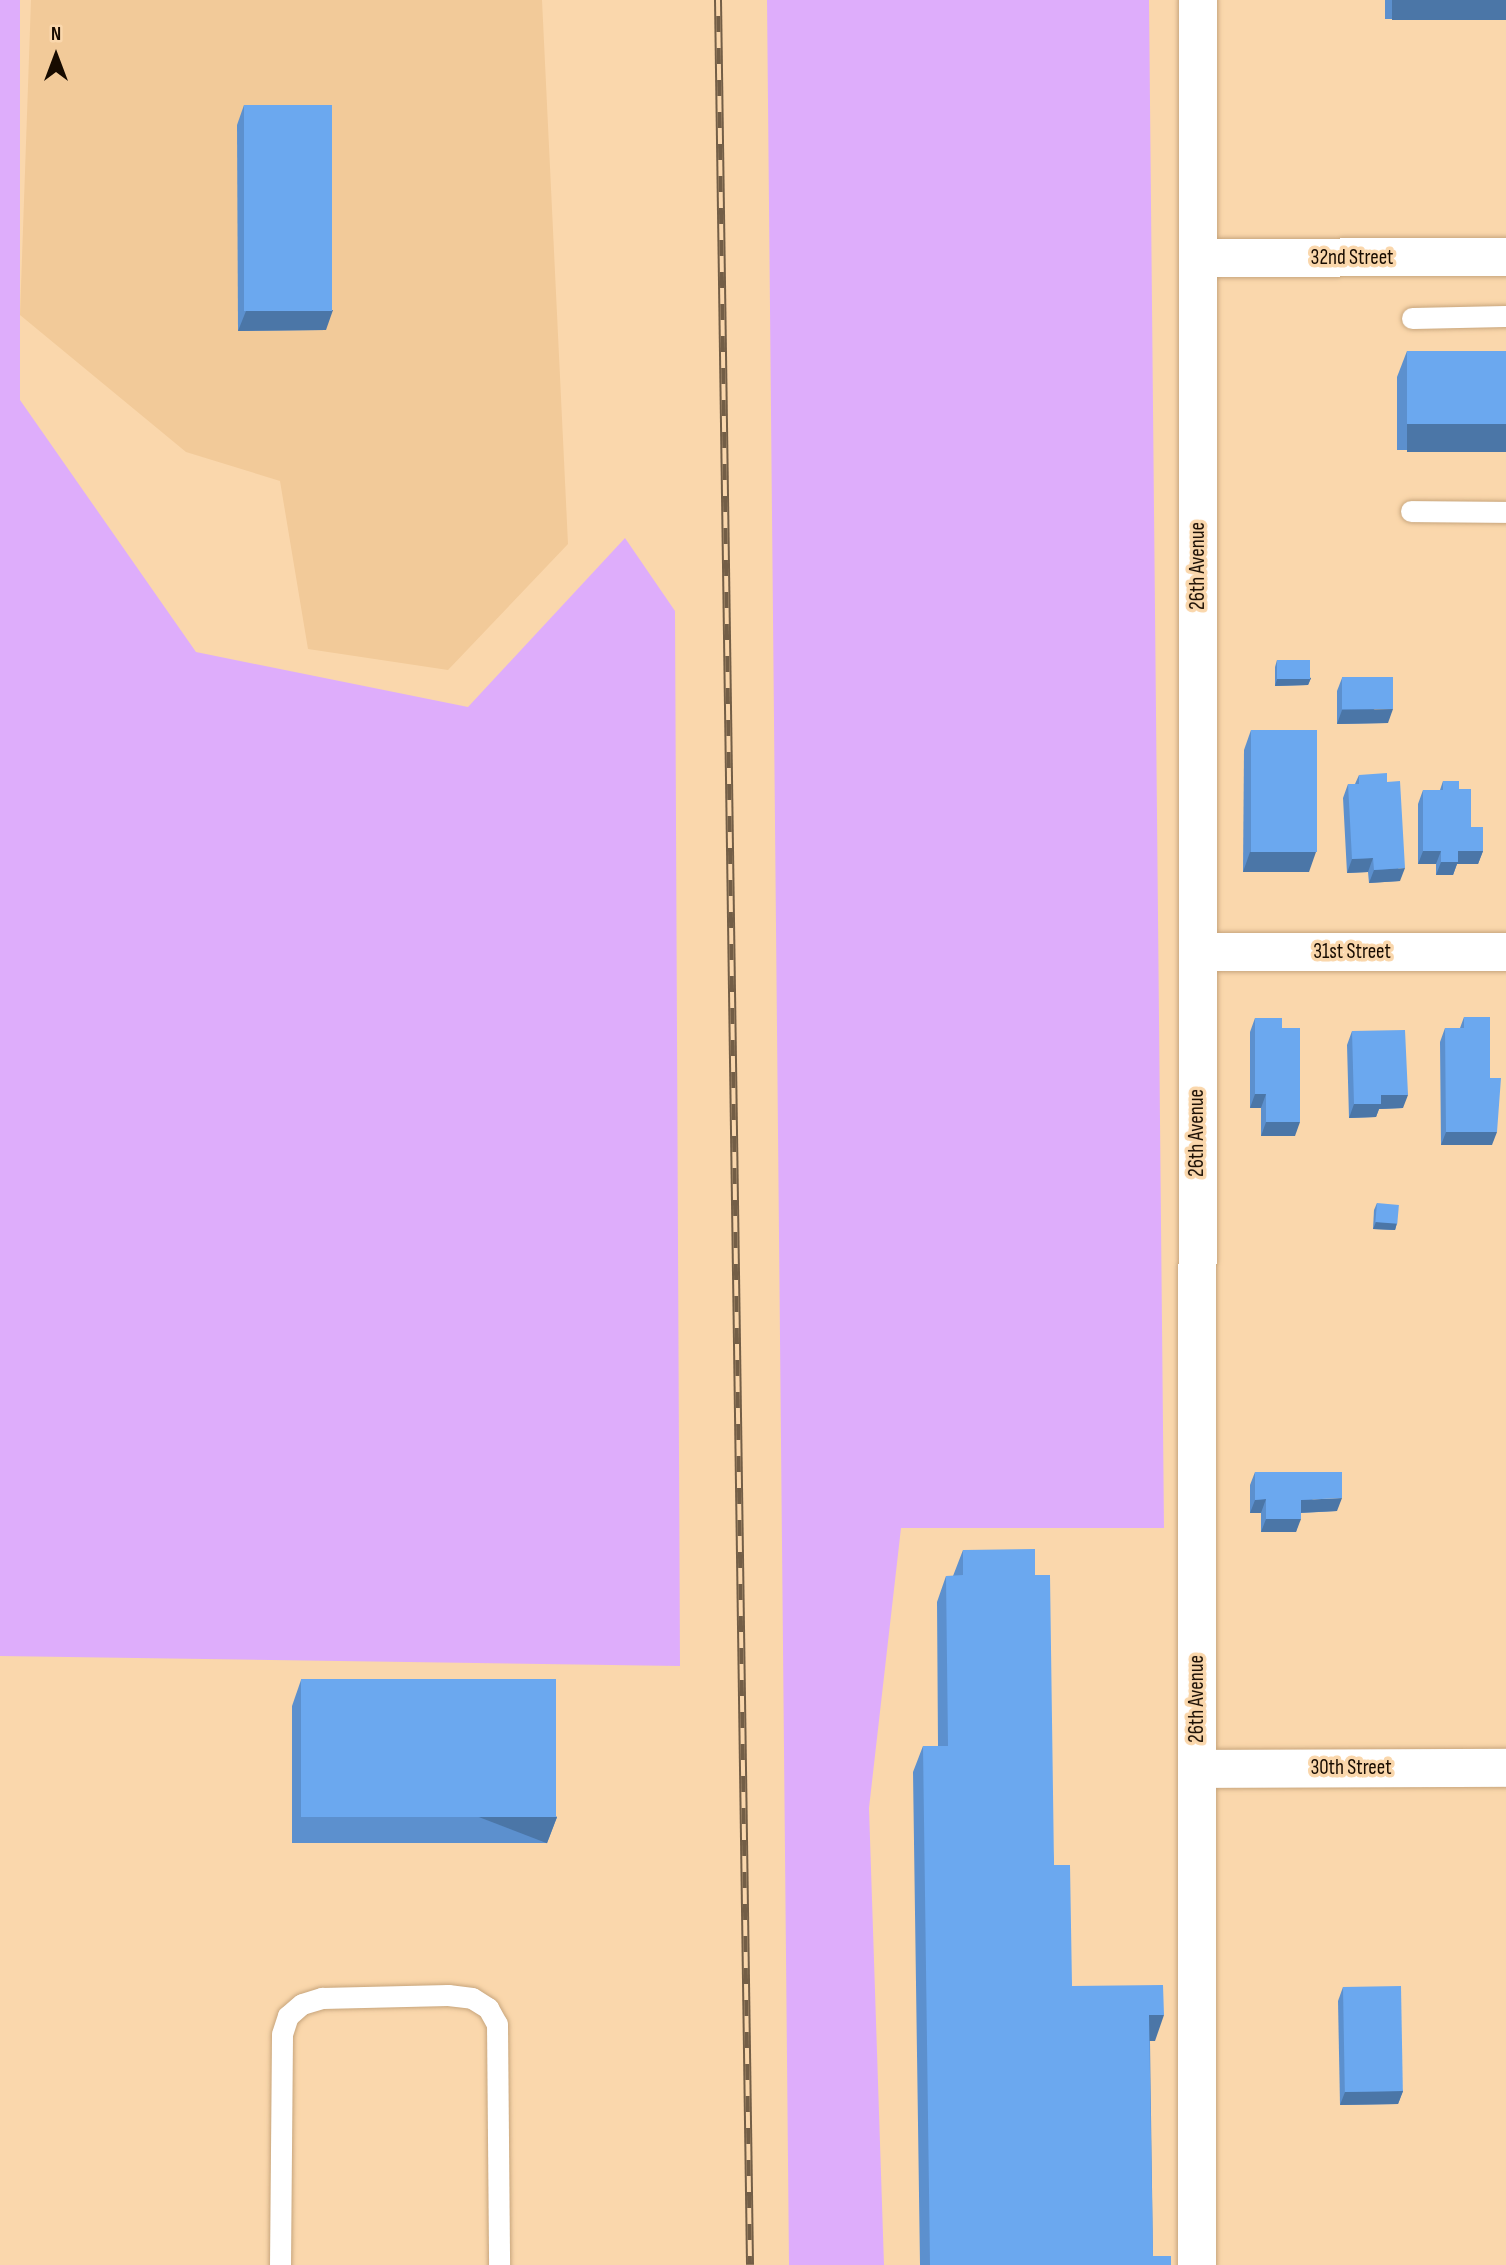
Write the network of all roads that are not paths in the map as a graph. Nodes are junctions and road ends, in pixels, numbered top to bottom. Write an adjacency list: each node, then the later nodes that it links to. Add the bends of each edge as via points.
1 (1198, 0): 3 (street, 26th Avenue)
2 (1506, 257): 3 (street, 32nd Street)
3 (1198, 258): 9 (street, 26th Avenue)
4 (1506, 316): 5 (lane)
5 (1412, 318)
6 (1411, 511): 7 (lane)
7 (1506, 512)
8 (1506, 951): 9 (street, 31st Street)
9 (1198, 952): 11 (street, 26th Avenue)
10 (1506, 1768): 11 (street, 30th Street)
11 (1197, 1769): 14 (street, 26th Avenue)
12 (280, 2265): 13 (lane, via 282,2034 288,2016 302,2004 322,1998 448,1995 472,1998 488,2008 497,2024)
13 (499, 2265)
14 (1197, 2265)

